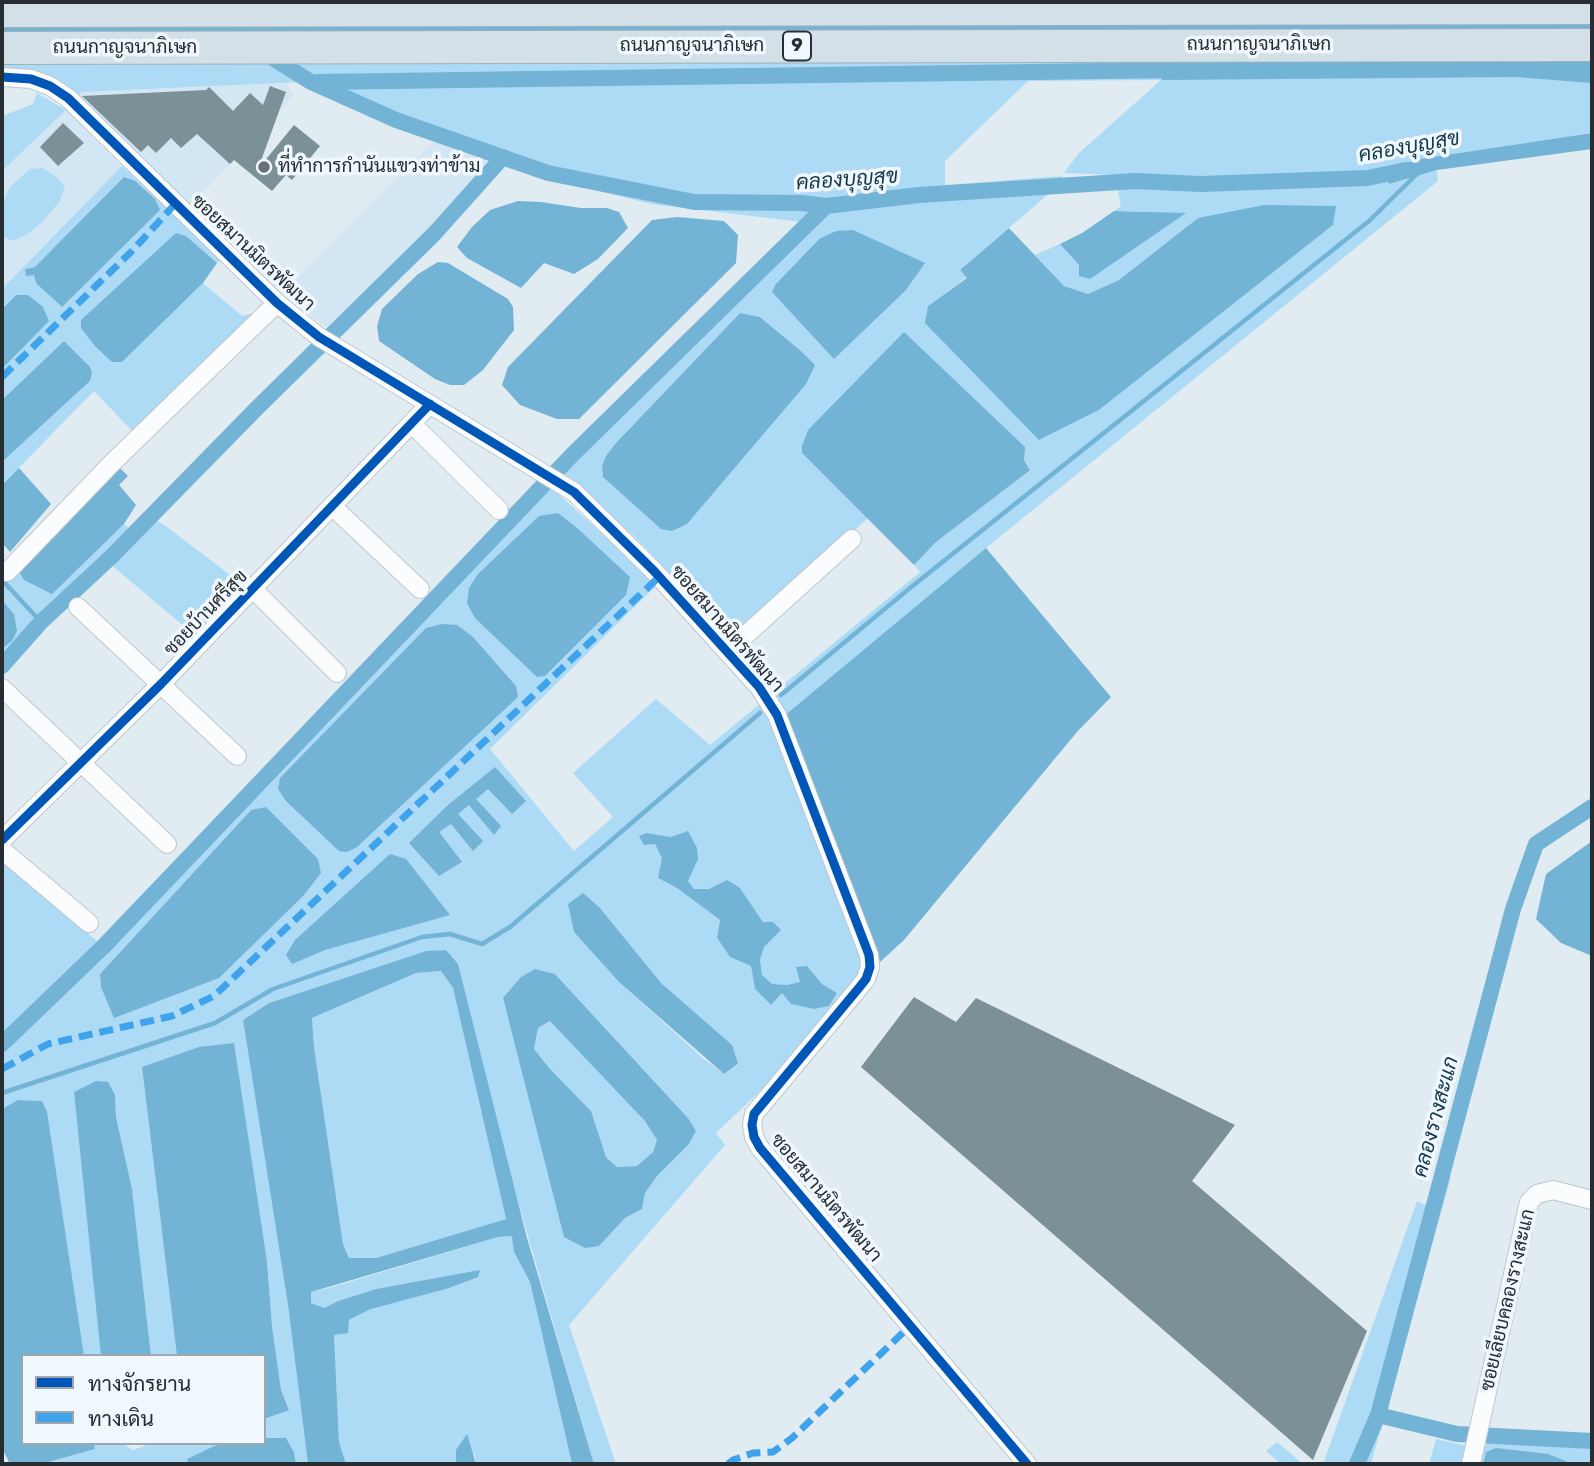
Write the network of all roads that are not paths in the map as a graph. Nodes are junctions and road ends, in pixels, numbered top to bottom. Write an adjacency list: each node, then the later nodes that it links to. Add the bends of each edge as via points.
1 (1592, 8): 2 (highway, ถนนกาญจนาภิเษก / 9)
2 (2, 11)
3 (1592, 45): 4 (highway, ถนนกาญจนาภิเษก / 9)
4 (2, 48)
5 (2, 78): 6 (street, ซอยสมานมิตรพัฒนา, via 31,79 68,98)
6 (276, 303): 7 (street, ซอยสมานมิตรพัฒนา, via 324,341); 12 (street)
7 (430, 404): 8 (street, ซอยบ้านศรีสุข); 16 (street, ซอยสมานมิตรพัฒนา, via 574,492)
8 (412, 424): 9 (street, ซอยบ้านศรีสุข); 10 (street)
9 (333, 507): 13 (street, ซอยบ้านศรีสุข); 14 (street)
10 (499, 510)
11 (852, 539): 16 (street)
12 (7, 572)
13 (253, 589): 17 (street); 18 (street, ซอยบ้านศรีสุข)
14 (420, 589)
15 (78, 607): 18 (street)
16 (727, 652): 27 (street, ซอยสมานมิตรพัฒนา, via 759,687 776,715 870,967 866,979 754,1114 754,1137)
17 (337, 673)
18 (161, 684): 20 (street); 21 (street, ซอยบ้านศรีสุข)
19 (2, 688): 21 (street)
20 (237, 757)
21 (81, 761): 22 (street, ซอยบ้านศรีสุข); 23 (street)
22 (2, 840)
23 (167, 844)
24 (2, 850): 25 (street)
25 (89, 923)
26 (1592, 1200): 28 (street, ซอยเลียบคลองรางสะแก, via 1553,1191 1537,1194 1529,1202)
27 (1027, 1464)
28 (1471, 1464)

